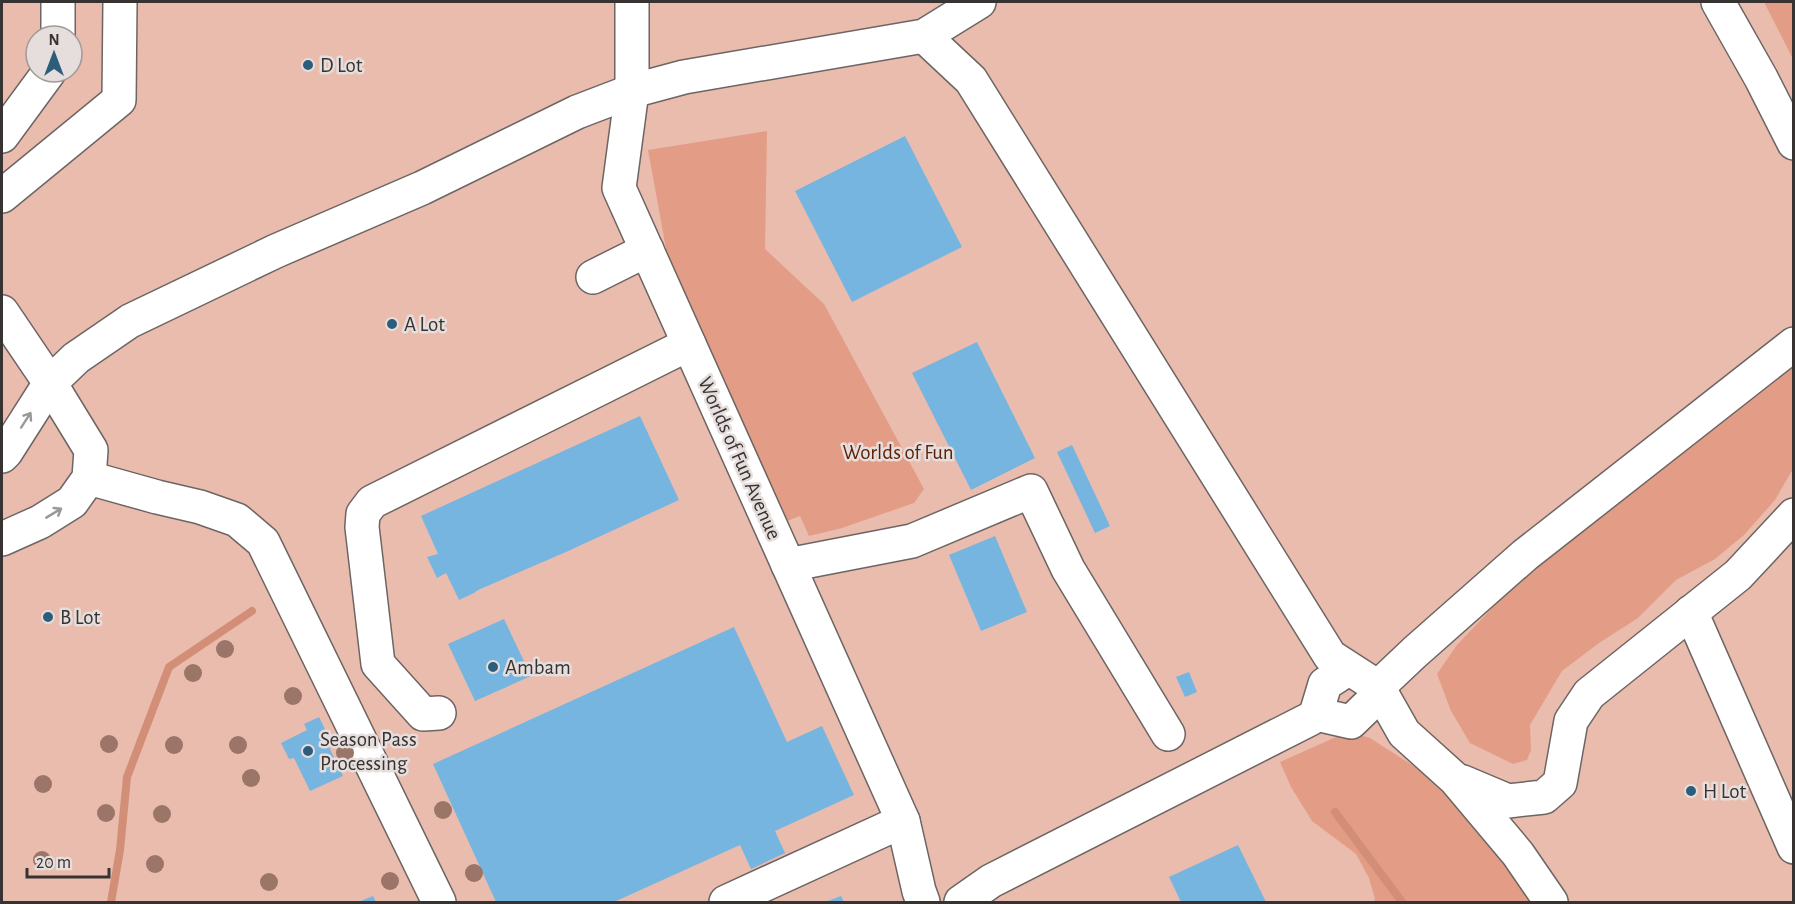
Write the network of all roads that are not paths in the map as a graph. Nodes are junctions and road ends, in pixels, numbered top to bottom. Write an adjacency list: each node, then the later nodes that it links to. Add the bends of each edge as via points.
1 (58, 2): 6 (street)
2 (120, 2): 12 (street, via 119,100)
3 (632, 2): 9 (street, Worlds of Fun Avenue)
4 (980, 2): 7 (street)
5 (1718, 2): 11 (street)
6 (58, 24)
7 (924, 36): 9 (street, via 684,77); 25 (street, via 971,81 1330,656)
8 (40, 84): 10 (street)
9 (632, 91): 13 (street, Worlds of Fun Avenue, via 619,188); 18 (street, via 577,112 422,188 276,251 130,321 76,358)
10 (2, 136)
11 (1794, 143)
12 (2, 196)
13 (647, 250): 14 (street); 16 (street, Worlds of Fun Avenue)
14 (593, 277)
15 (2, 312): 18 (street)
16 (689, 344): 23 (street, Worlds of Fun Avenue); 27 (street, via 372,502 363,514 378,664 423,714)
17 (1794, 345): 26 (street, via 1525,555 1415,651)
18 (50, 383): 19 (street, one-way to 18); 20 (street, via 91,450)
19 (2, 456)
20 (89, 478): 22 (street, one-way to 20, via 72,502); 33 (street, via 237,520 263,542)
21 (1794, 515): 24 (street, via 1738,575)
22 (2, 539)
23 (788, 565): 29 (street, via 912,541 1031,491 1068,569); 31 (street, Worlds of Fun Avenue)
24 (1692, 612): 30 (street, via 1589,694 1571,721 1560,783 1544,797 1508,801); 32 (street)
25 (1348, 669): 26 (street); 28 (street, via 1325,684)
26 (1380, 690): 28 (street, via 1351,722); 30 (street, via 1404,733)
27 (439, 713)
28 (1316, 714): 36 (street, via 991,881)
29 (1168, 734)
30 (1455, 779): 37 (street, via 1518,854)
31 (903, 821): 34 (street); 35 (street, Worlds of Fun Avenue)
32 (1794, 847)
33 (439, 903)
34 (726, 903)
35 (923, 903)
36 (961, 903)
37 (1551, 903)

